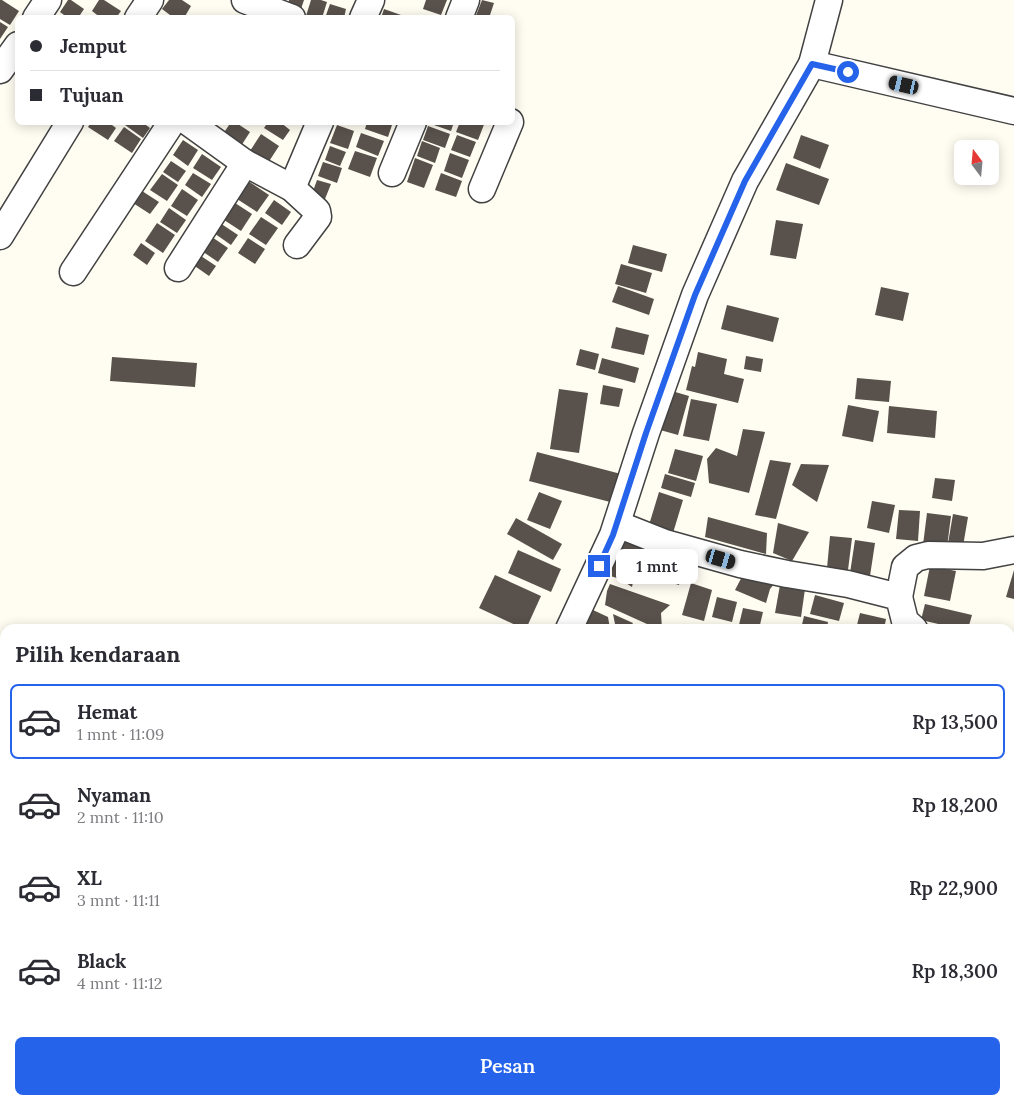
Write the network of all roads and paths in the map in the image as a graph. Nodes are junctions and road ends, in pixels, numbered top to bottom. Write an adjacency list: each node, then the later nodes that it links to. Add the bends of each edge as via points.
1 (48, 0): 7 (street)
2 (150, 0): 8 (street)
3 (246, 0): 9 (street); 10 (street)
4 (371, 0): 11 (street)
5 (466, 0): 12 (street)
6 (829, 0): 14 (street)
7 (38, 15)
8 (140, 15)
9 (238, 15)
10 (284, 15)
11 (365, 15)
12 (460, 15)
13 (15, 49): 15 (street)
14 (812, 64): 16 (street); 31 (street, via 745,181 695,295)
15 (0, 70)
16 (1014, 111)
17 (68, 125): 27 (street)
18 (170, 125): 30 (street)
19 (192, 125): 23 (street)
20 (319, 125): 25 (street)
21 (413, 125): 24 (street)
22 (509, 125): 26 (street)
23 (245, 163): 25 (street); 29 (street)
24 (392, 173)
25 (292, 188): 28 (street, via 317,211 318,217)
26 (482, 189)
27 (0, 236)
28 (297, 244)
29 (178, 268)
30 (73, 272)
31 (617, 524): 33 (street, via 665,543 740,564); 34 (street)
32 (1014, 550): 33 (street, via 982,556 928,555 916,558 905,567)
33 (899, 597): 35 (street)
34 (571, 624)
35 (908, 624)

